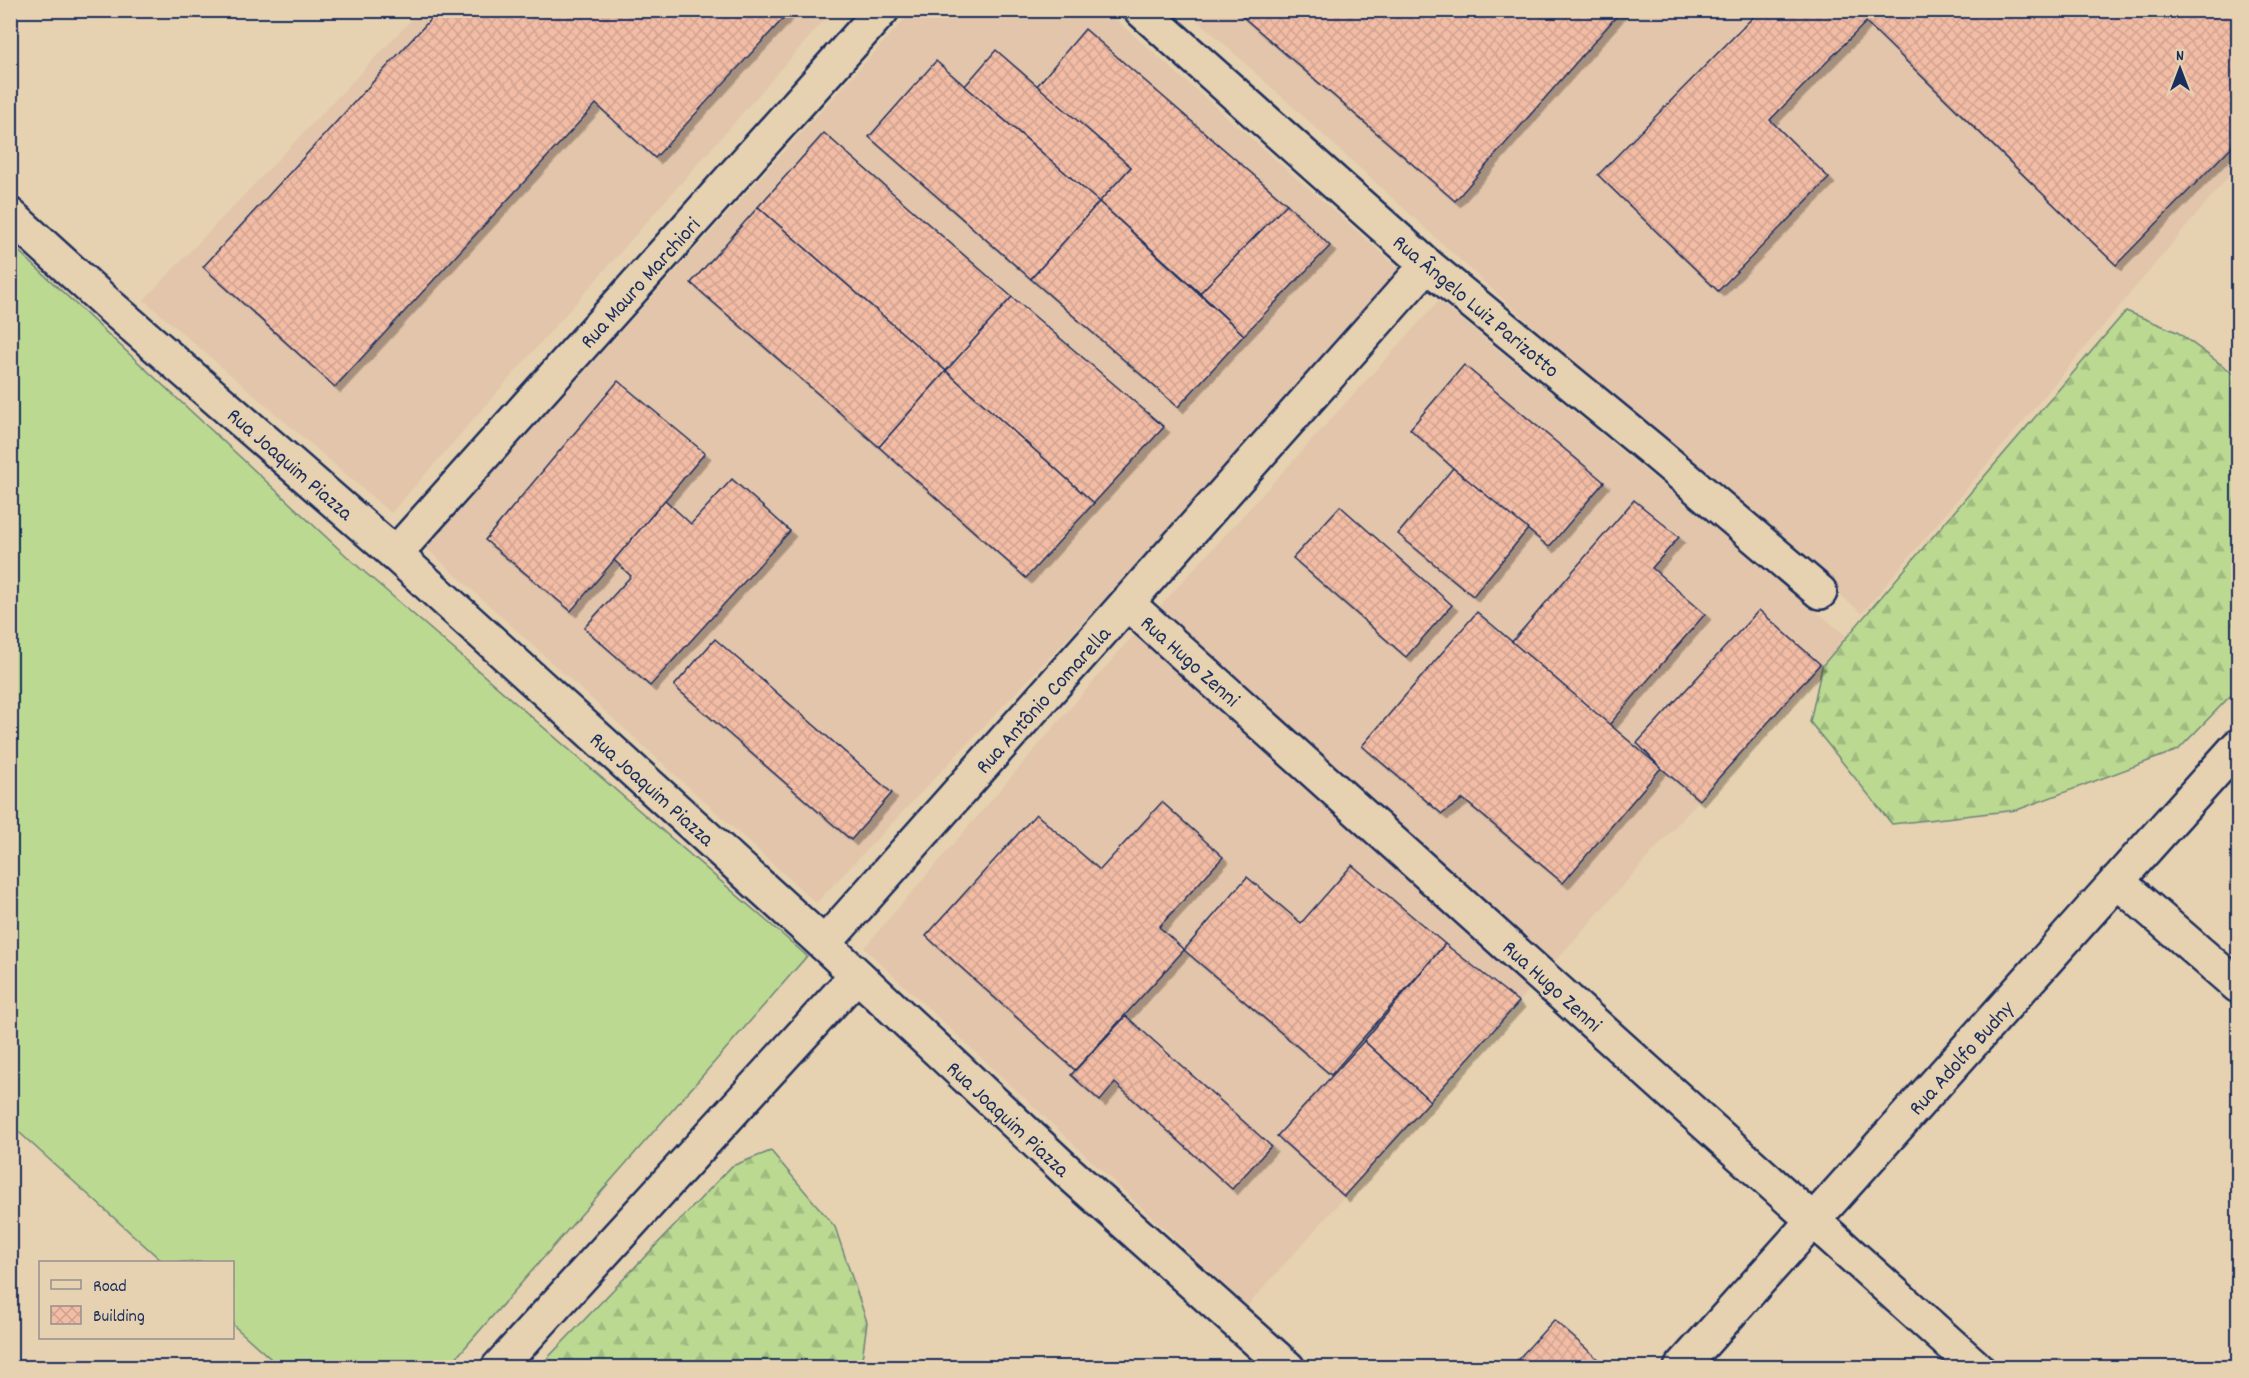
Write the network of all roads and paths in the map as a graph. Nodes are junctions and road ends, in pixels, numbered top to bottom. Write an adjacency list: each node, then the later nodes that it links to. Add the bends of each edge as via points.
1 (882, 10): 5 (street, Rua Mauro Marchiori)
2 (1141, 10): 4 (street, Rua Ângelo Luiz Parizotto)
3 (10, 215): 5 (street, Rua Joaquim Piazza)
4 (1427, 266): 6 (street, Rua Ângelo Luiz Parizotto); 7 (street, Rua Antônio Comarella)
5 (395, 554): 10 (street, Rua Joaquim Piazza)
6 (1820, 592)
7 (1127, 603): 10 (street, Rua Antônio Comarella); 13 (street, Rua Hugo Zenni)
8 (2238, 746): 9 (street, Rua Adolfo Budny)
9 (2117, 881): 12 (street); 13 (street, Rua Adolfo Budny)
10 (824, 944): 11 (street, Rua Joaquim Piazza)
11 (856, 976): 14 (street); 15 (street, Rua Joaquim Piazza)
12 (2238, 986)
13 (1815, 1220): 16 (street, Rua Adolfo Budny); 17 (street, Rua Hugo Zenni)
14 (498, 1368)
15 (1288, 1368)
16 (1681, 1368)
17 (1977, 1368)

